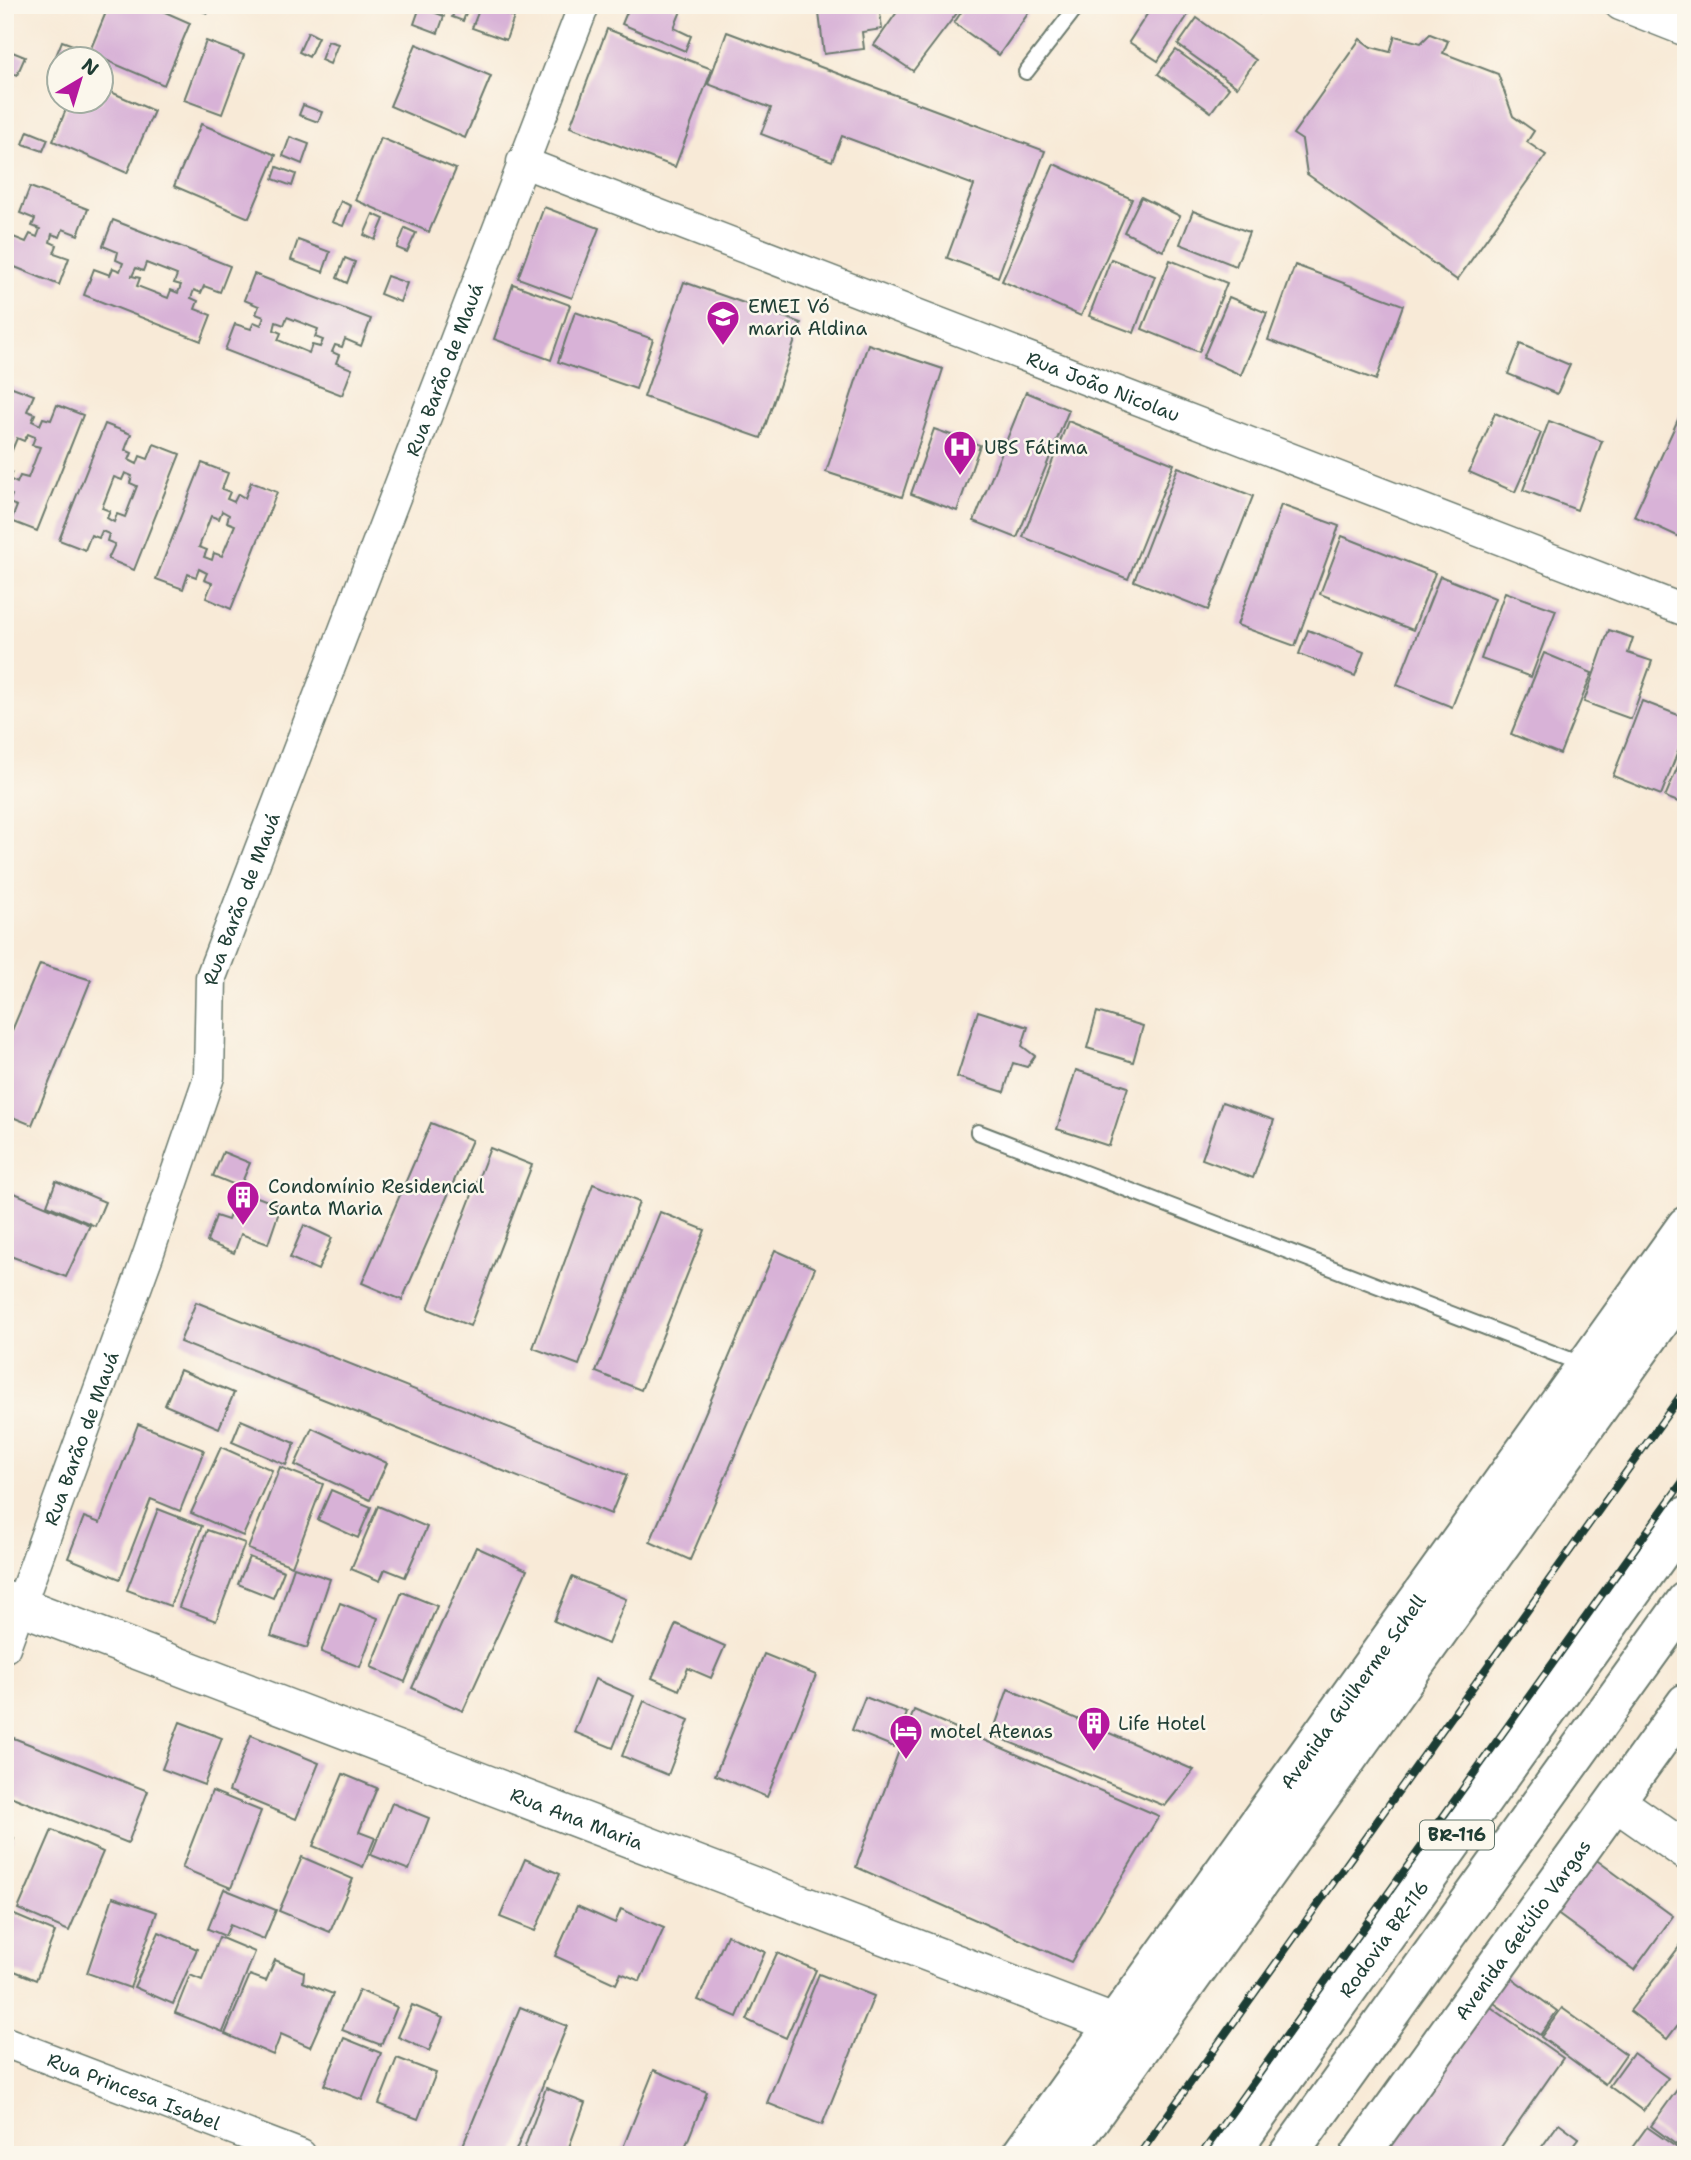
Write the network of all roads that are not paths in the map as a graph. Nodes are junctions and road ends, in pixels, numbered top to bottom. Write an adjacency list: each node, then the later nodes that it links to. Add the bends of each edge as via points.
1 (583, 5): 6 (street, Rua Barão de Mauá)
2 (1078, 5): 5 (lane)
3 (1621, 5): 4 (street)
4 (1686, 31)
5 (1026, 72)
6 (522, 162): 7 (street, Rua João Nicolau); 14 (street, Rua Barão de Mauá, via 211,977 209,1077 148,1255)
7 (1686, 611)
8 (978, 1132): 11 (lane)
9 (1686, 1226): 11 (main road, Avenida Guilherme Schell)
10 (1686, 1285): 11 (main road, Avenida Guilherme Schell)
11 (1603, 1372): 19 (main road, Avenida Guilherme Schell)
12 (1686, 1516): 24 (main road, Rodovia BR-116 / BR-116)
13 (1686, 1601): 25 (main road, BR-116)
14 (13, 1603): 15 (street, Rua Barão de Mauá); 19 (street, Rua Ana Maria)
15 (5, 1647)
16 (1686, 1703): 17 (main road, Avenida Getúlio Vargas)
17 (1616, 1802): 18 (street); 26 (main road, Avenida Getúlio Vargas)
18 (1686, 1851)
19 (1132, 2030): 22 (main road, Avenida Guilherme Schell); 23 (main road, Avenida Guilherme Schell)
20 (5, 2042): 21 (street, Rua Princesa Isabel)
21 (301, 2155)
22 (1021, 2155)
23 (1064, 2155)
24 (1229, 2155)
25 (1288, 2155)
26 (1360, 2155)

